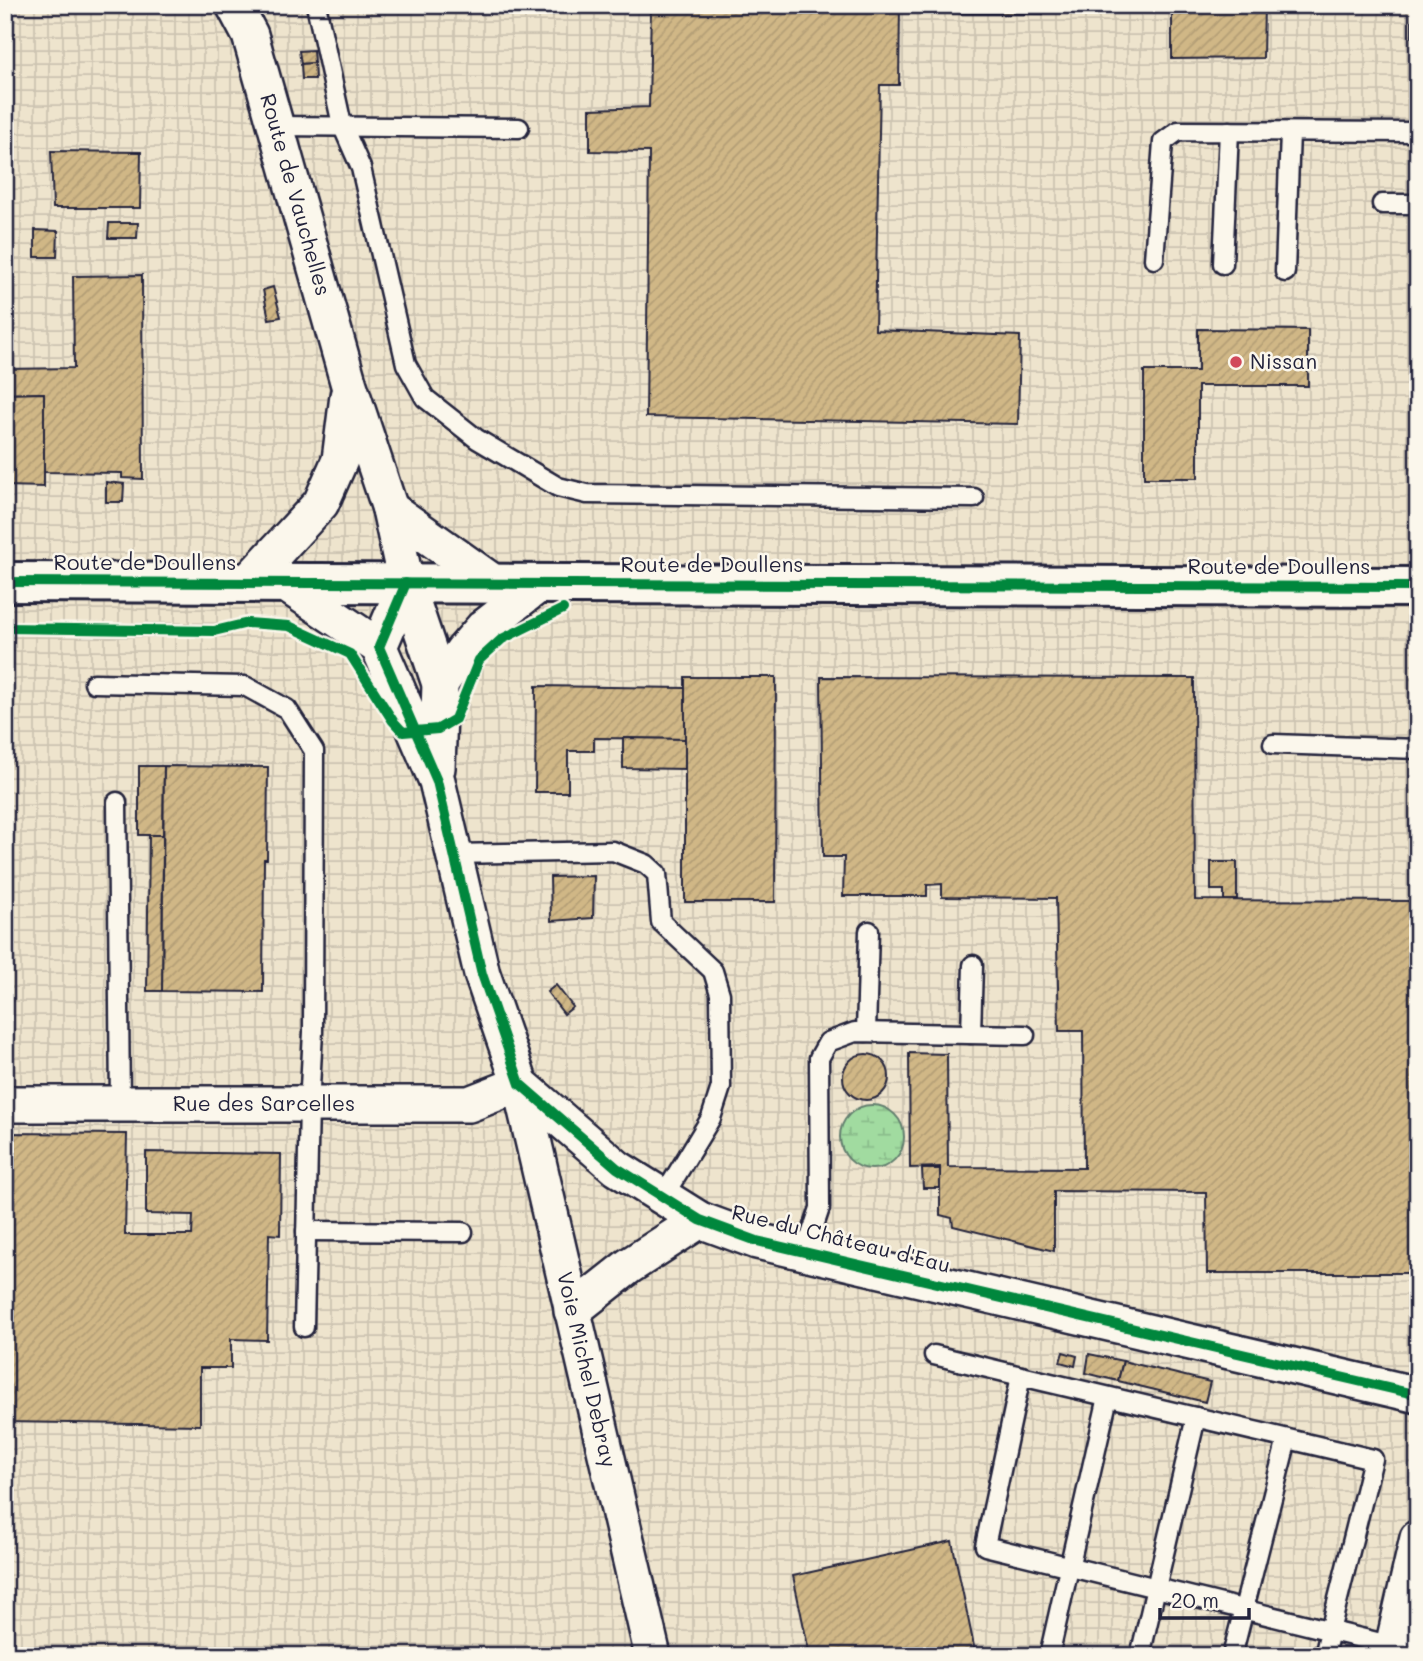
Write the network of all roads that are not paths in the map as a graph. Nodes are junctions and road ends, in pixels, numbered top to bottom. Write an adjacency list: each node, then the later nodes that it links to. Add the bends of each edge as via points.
1 (234, 5): 4 (street, Route de Vauchelles, via 250,35)
2 (316, 5): 3 (lane)
3 (342, 125): 4 (lane); 5 (lane); 15 (lane, via 361,168 406,364 425,398 477,439 558,487 587,494)
4 (275, 126): 14 (street, Route de Vauchelles)
5 (519, 128)
6 (1228, 131): 7 (lane); 11 (lane, via 1178,131 1163,142); 12 (lane)
7 (1290, 132): 8 (lane); 13 (lane)
8 (1418, 132)
9 (1382, 204): 10 (lane)
10 (1418, 204)
11 (1154, 259)
12 (1223, 264)
13 (1285, 272)
14 (349, 385): 16 (street, Route de Vauchelles); 18 (street, Route de Vauchelles, via 340,460 321,503)
15 (974, 498)
16 (390, 509): 19 (street, Route de Vauchelles); 20 (street)
17 (5, 582): 18 (street, Route de Doullens)
18 (266, 583): 19 (street, Route de Doullens); 23 (street)
19 (406, 583): 20 (street, Route de Doullens); 23 (street); 25 (street)
20 (494, 583): 21 (street, Route de Doullens)
21 (541, 583): 22 (street, Route de Doullens); 25 (street, via 483,628)
22 (1418, 586)
23 (379, 647): 28 (street)
24 (94, 682): 39 (lane, via 245,686 287,709 314,751)
25 (440, 684): 28 (street)
26 (1273, 744): 27 (lane)
27 (1418, 748)
28 (437, 781): 30 (street)
29 (117, 802): 38 (lane)
30 (454, 854): 36 (street, via 482,974); 40 (lane, via 613,851 646,864 657,874 661,922 713,971 720,994 721,1087 711,1118)
31 (869, 931): 33 (lane)
32 (973, 965): 34 (lane)
33 (866, 1032): 34 (lane); 44 (lane, via 828,1042 819,1058 820,1208)
34 (971, 1034): 35 (lane)
35 (1025, 1035)
36 (520, 1084): 39 (street, Rue des Sarcelles, via 469,1104); 40 (street, Rue du Château d'Eau, via 617,1168); 45 (street, Voie Michel Debray)
37 (5, 1104): 38 (street, Rue des Sarcelles)
38 (120, 1104): 39 (street, Rue des Sarcelles)
39 (309, 1106): 42 (lane)
40 (663, 1197): 41 (street, Rue du Château d'Eau)
41 (700, 1220): 44 (street, Rue du Château d'Eau); 45 (street, via 629,1266)
42 (306, 1231): 43 (lane); 46 (lane)
43 (463, 1231)
44 (805, 1253): 49 (street, Rue du Château d'Eau)
45 (572, 1311): 59 (street, Voie Michel Debray)
46 (304, 1327)
47 (934, 1355): 48 (lane)
48 (1021, 1376): 50 (lane); 54 (lane, via 985,1546)
49 (1418, 1395)
50 (1108, 1397): 51 (lane); 54 (lane)
51 (1196, 1417): 52 (lane); 55 (lane)
52 (1287, 1439): 56 (lane); 57 (lane, via 1373,1459)
53 (1418, 1538): 58 (street)
54 (1070, 1567): 55 (lane); 60 (lane)
55 (1157, 1588): 56 (lane); 61 (lane)
56 (1243, 1610): 57 (lane); 62 (lane)
57 (1330, 1631): 58 (lane); 63 (lane)
58 (1392, 1651)
59 (653, 1656)
60 (1049, 1656)
61 (1140, 1656)
62 (1232, 1656)
63 (1324, 1656)

